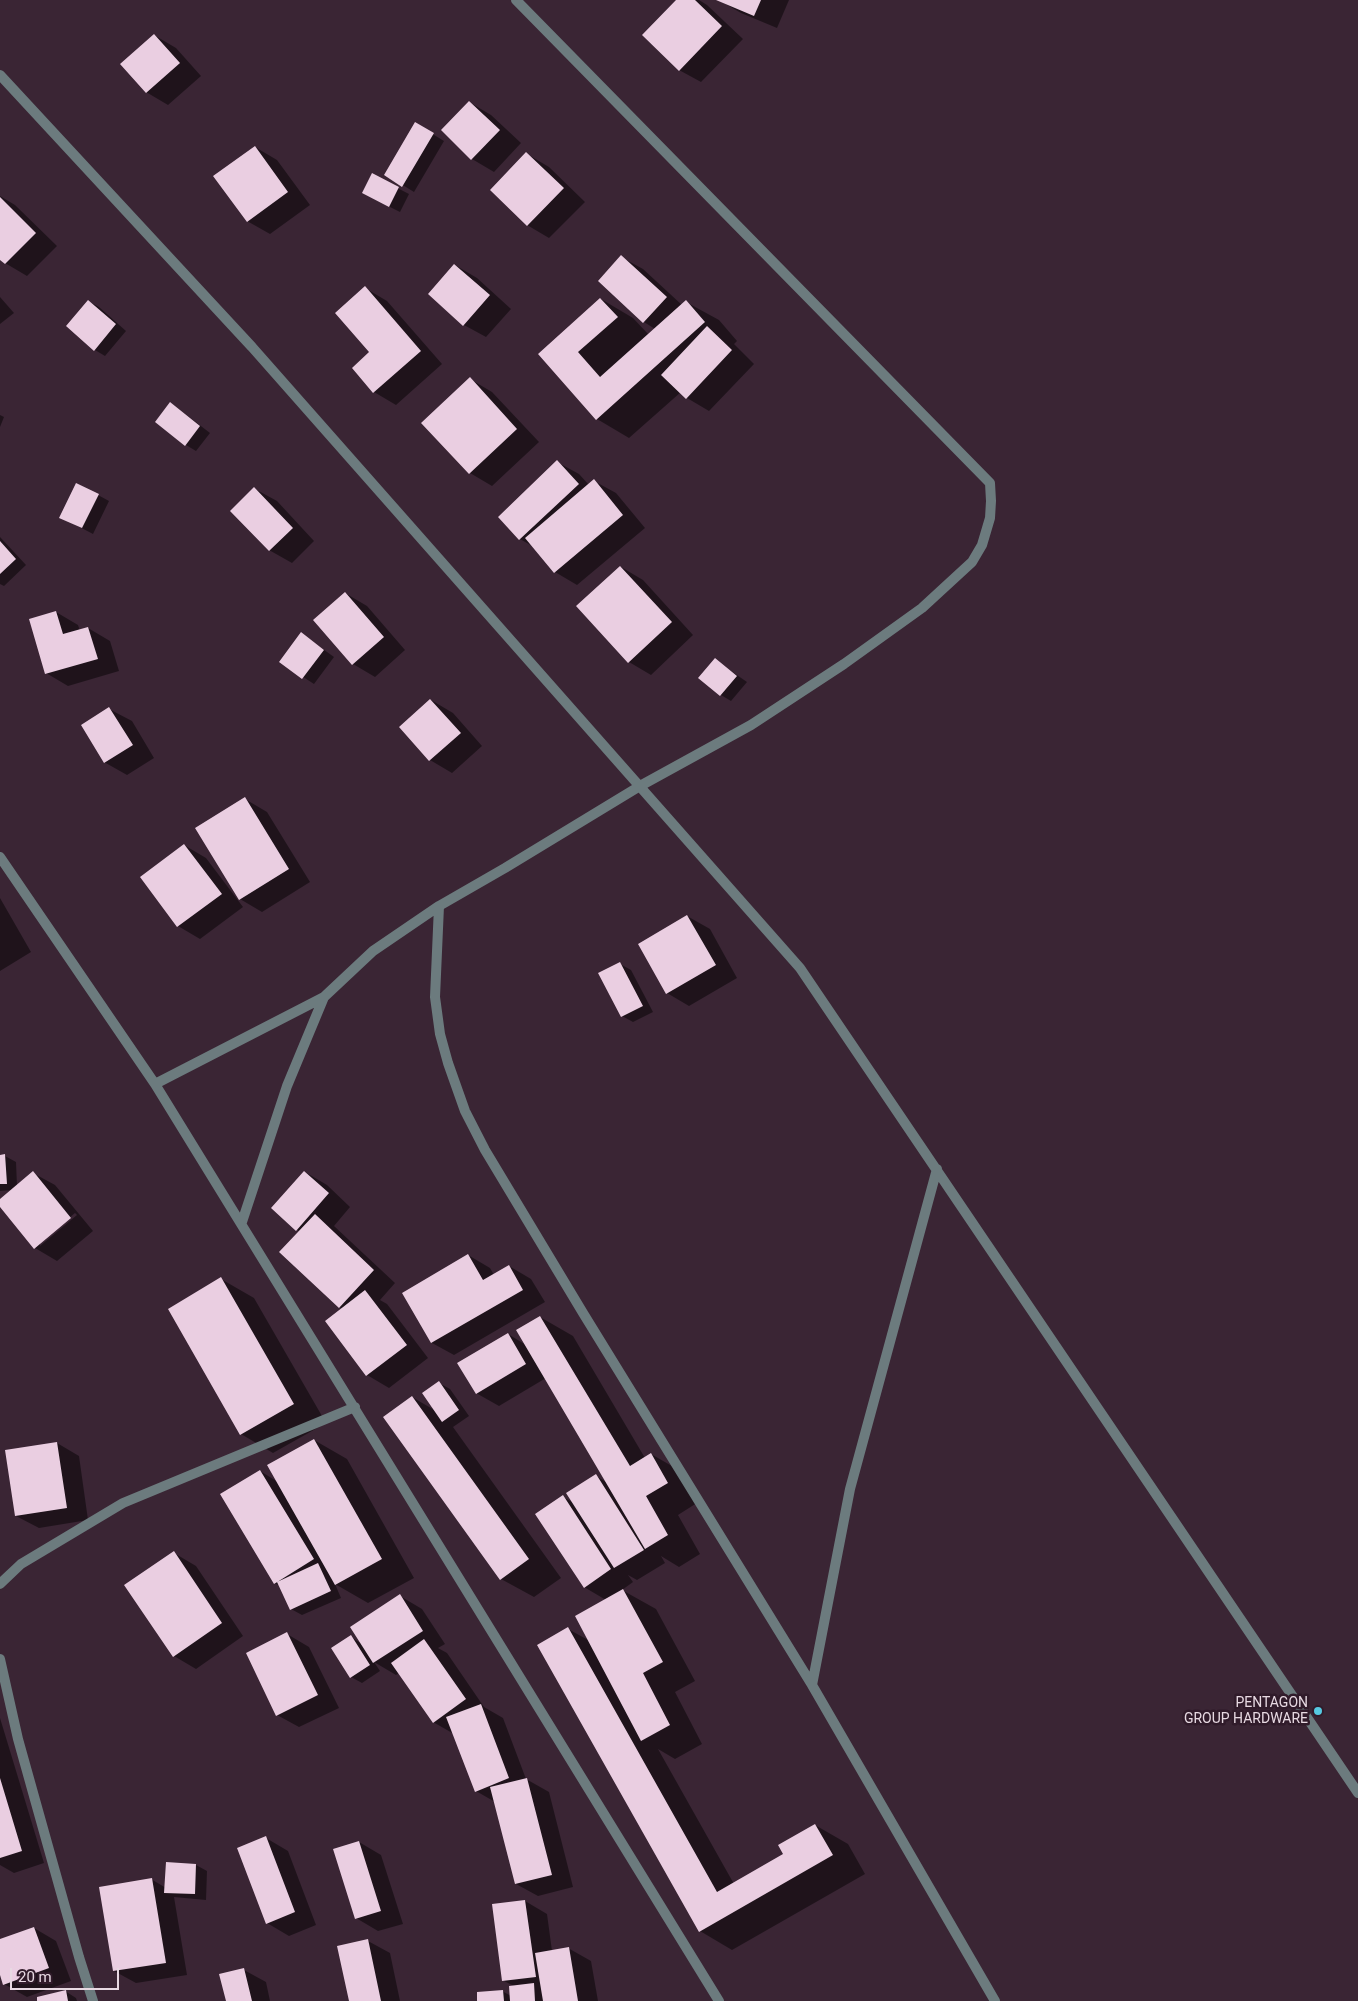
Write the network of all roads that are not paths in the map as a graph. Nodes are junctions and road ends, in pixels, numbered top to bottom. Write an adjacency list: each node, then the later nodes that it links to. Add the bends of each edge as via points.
1 (516, 0): 3 (street, via 990,483 990,518 982,545 972,562 922,608 751,725)
2 (0, 75): 3 (street, via 252,347)
3 (640, 786): 5 (street); 8 (street, via 800,968)
4 (0, 857): 7 (street)
5 (439, 906): 6 (street, via 373,951); 13 (street, via 435,997 440,1034 466,1111 583,1313)
6 (324, 997): 7 (street); 9 (street, via 287,1086)
7 (155, 1084): 9 (street)
8 (937, 1169): 13 (street, via 850,1490); 14 (street)
9 (242, 1222): 10 (street)
10 (355, 1407): 11 (street, via 123,1503 21,1564); 16 (street)
11 (0, 1584)
12 (0, 1659): 15 (street, via 18,1739)
13 (812, 1684): 17 (street)
14 (1358, 1793)
15 (94, 2001)
16 (720, 2001)
17 (995, 2001)

